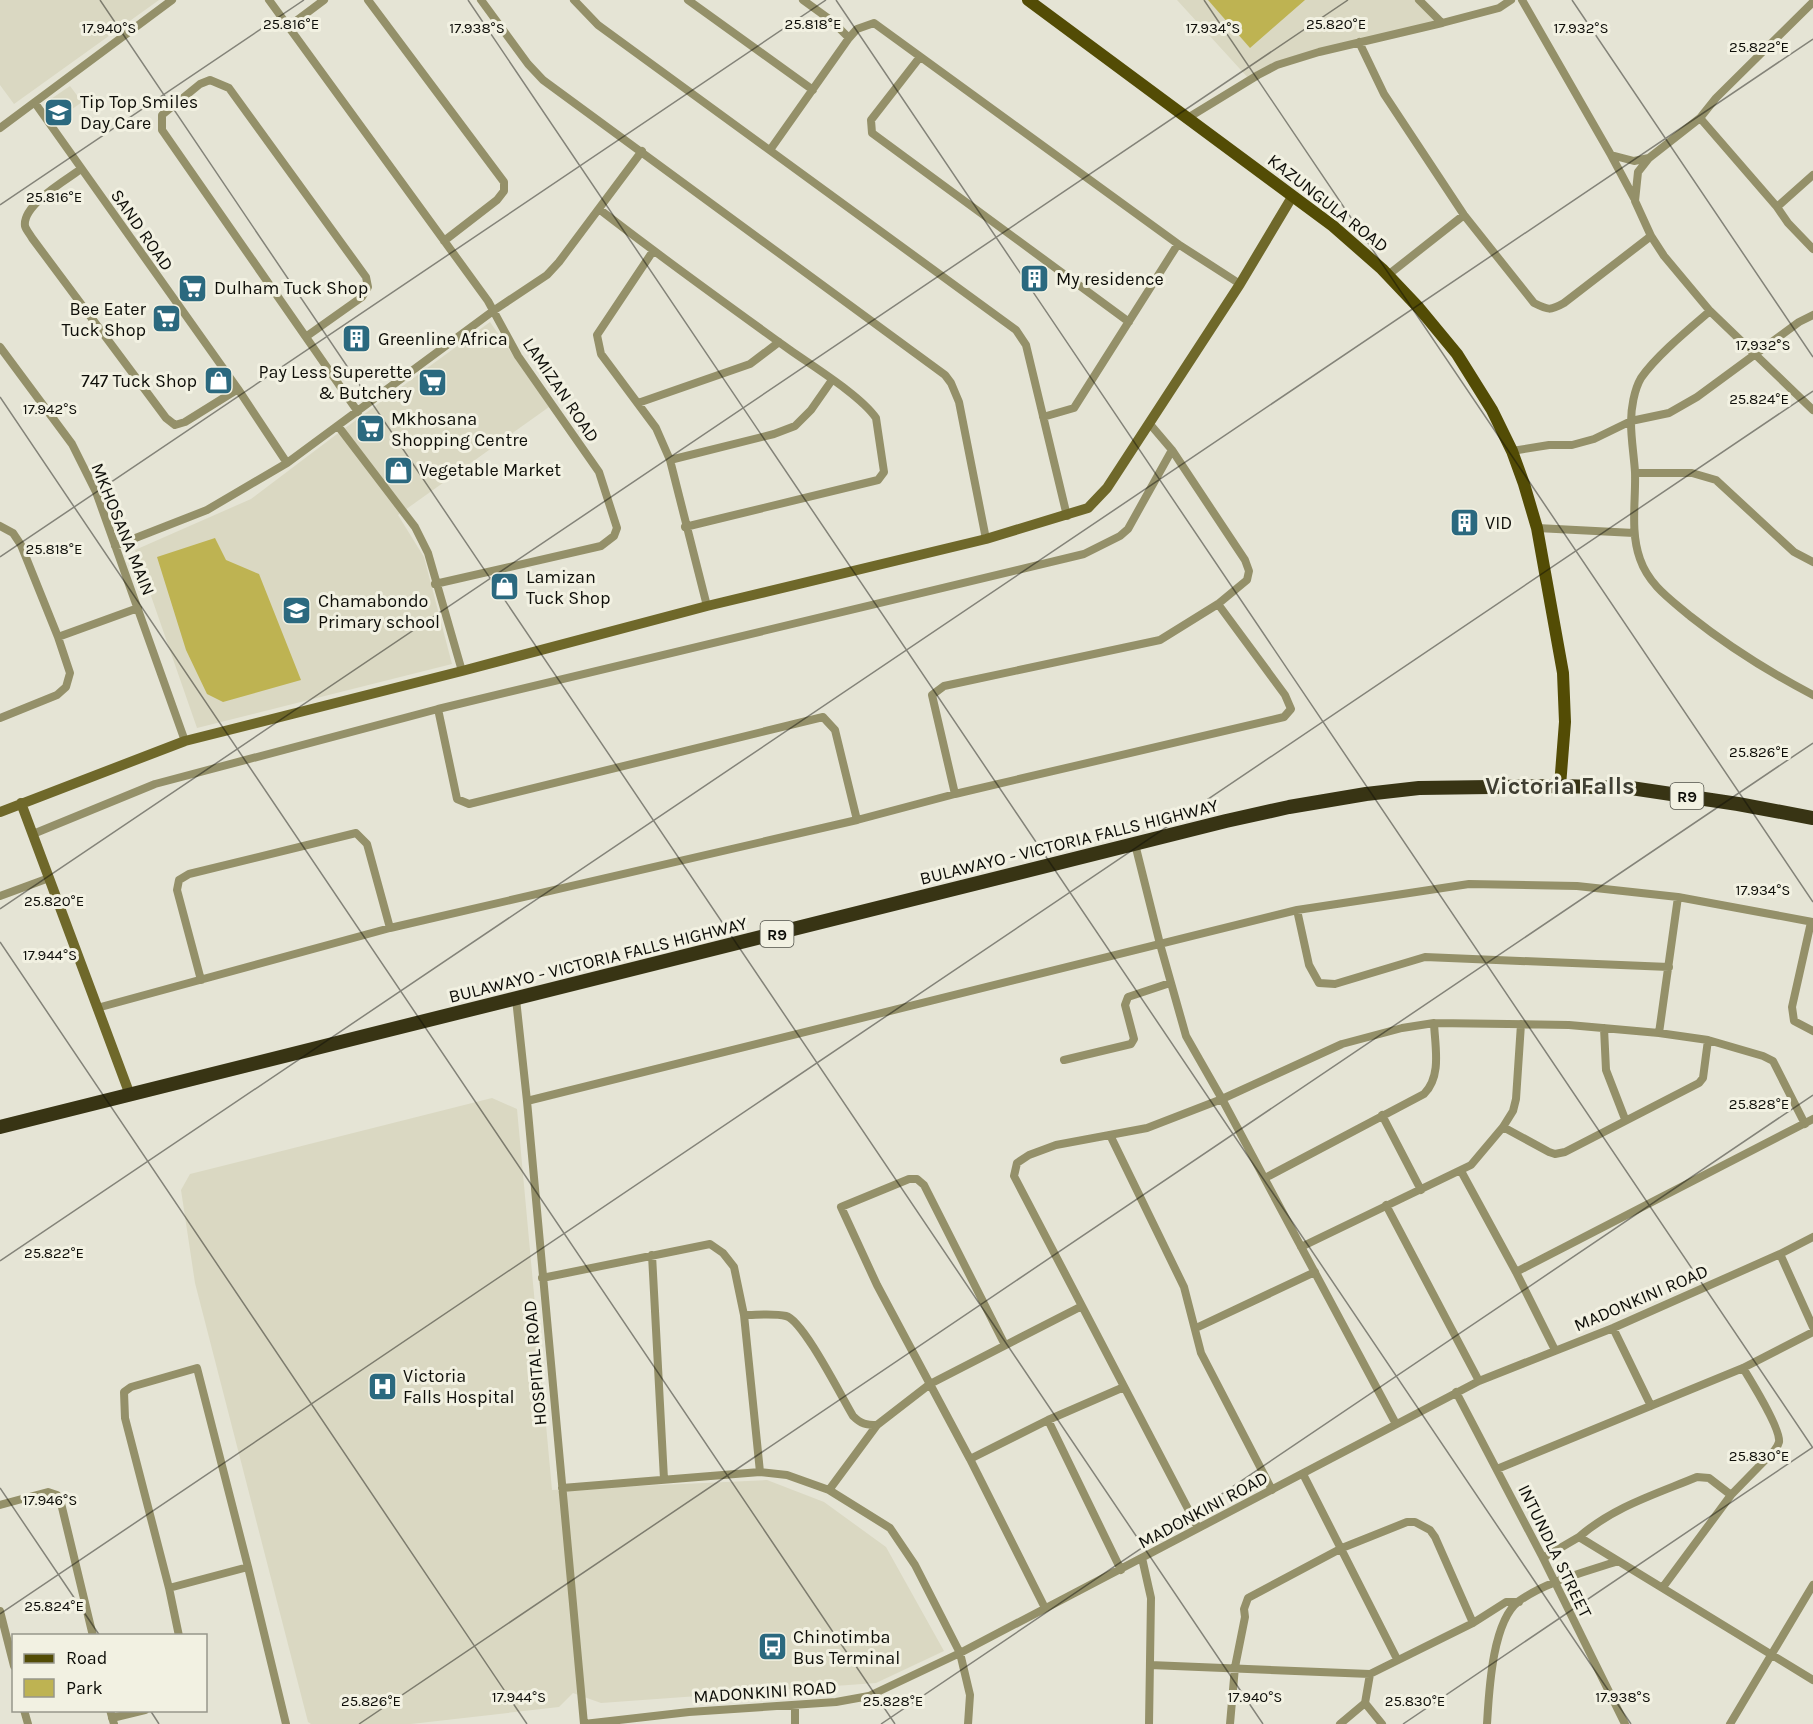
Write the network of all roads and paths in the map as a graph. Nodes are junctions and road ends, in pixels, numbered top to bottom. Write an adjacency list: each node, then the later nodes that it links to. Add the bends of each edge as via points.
1 (172, 0): 20 (street)
2 (269, 0): 15 (street, LAMIZAN ROAD)
3 (324, 0): 15 (street)
4 (368, 0): 36 (street, via 504,182 504,191 497,200)
5 (481, 0): 25 (street, via 543,80)
6 (574, 0): 24 (street, via 598,24)
7 (688, 0): 19 (street)
8 (803, 0): 16 (street)
9 (1028, 0): 22 (main road, KAZUNGULA ROAD)
10 (1419, 0): 14 (street)
11 (1511, 0): 14 (street, via 1499,8)
12 (1522, 0): 26 (street)
13 (1813, 2): 21 (street)
14 (1442, 23): 17 (street)
15 (288, 27): 36 (street, LAMIZAN ROAD)
16 (849, 38): 18 (street, via 857,29 874,23); 19 (street)
17 (1359, 42): 22 (street, via 1278,65); 34 (street, via 1384,94)
18 (920, 57): 37 (street); 45 (street, via 871,120 872,133)
19 (813, 90): 24 (street)
20 (35, 103): 23 (street); 28 (street, SAND ROAD)
21 (1700, 118): 27 (street); 32 (street)
22 (1186, 119): 30 (main road, KAZUNGULA ROAD)
23 (0, 128)
24 (770, 150): 55 (street, via 1016,330 1026,345)
25 (642, 151): 33 (street); 69 (street, via 945,375 959,402)
26 (1611, 154): 27 (street, via 1634,161); 31 (street)
27 (1649, 158): 31 (street, via 1638,172)
28 (81, 168): 51 (street, SAND ROAD); 51 (street, via 32,206 25,218 25,228 175,425)
29 (1813, 175): 32 (street)
30 (1292, 197): 40 (main road, KAZUNGULA ROAD, via 1333,226); 41 (street)
31 (1635, 201): 35 (street)
32 (1777, 207): 38 (street)
33 (599, 209): 39 (street); 42 (street, via 547,275)
34 (1464, 215): 35 (street, via 1534,303 1552,310); 40 (street)
35 (1651, 236): 43 (street)
36 (444, 241): 42 (street, LAMIZAN ROAD)
37 (1178, 244): 41 (street); 45 (street)
38 (1813, 249)
39 (653, 251): 47 (street); 52 (street, via 597,335 601,354)
40 (1388, 275): 60 (main road, KAZUNGULA ROAD, via 1457,354)
41 (1240, 284): 57 (street)
42 (493, 311): 54 (street); 72 (street, LAMIZAN ROAD, via 598,472 616,528 614,536 601,546)
43 (1710, 311): 49 (street); 56 (street, via 1640,379)
44 (1813, 315): 49 (street)
45 (1129, 322): 55 (street, via 1074,408)
46 (307, 336): 46 (street, via 162,130 162,115 200,84 210,80 229,88 366,277 368,287 362,297); 54 (street)
47 (779, 342): 50 (street); 52 (street, via 750,364)
48 (0, 346): 70 (street, MKHOSANA MAIN, via 72,444 96,492)
49 (1755, 354): 53 (street); 56 (street, via 1683,406)
50 (832, 380): 61 (street, via 795,426); 66 (street, via 876,418 884,467 882,477)
51 (238, 389): 62 (street, SAND ROAD)
52 (638, 404): 61 (street, via 656,428)
53 (1813, 410)
54 (358, 412): 58 (street)
55 (1043, 417): 64 (street)
56 (1630, 421): 60 (street, via 1572,445); 63 (street)
57 (1149, 423): 59 (street); 64 (street, via 1099,499)
58 (338, 426): 62 (street); 72 (street, via 415,527 428,554)
59 (1172, 450): 73 (street, via 1249,571 1246,579); 79 (street, via 1128,529 1084,554)
60 (1512, 451): 67 (main road, KAZUNGULA ROAD)
61 (670, 460): 66 (street)
62 (287, 463): 70 (street, via 207,510)
63 (1635, 473): 68 (street); 71 (street, via 1692,473 1716,480 1794,552)
64 (1067, 516): 69 (street)
65 (0, 526): 76 (street, via 13,533 21,545)
66 (685, 527): 74 (street)
67 (1537, 528): 68 (street); 82 (main road, KAZUNGULA ROAD, via 1563,673 1565,722)
68 (1634, 533): 78 (street, via 1646,575 1660,592 1721,641)
69 (986, 539): 74 (street)
70 (115, 546): 75 (street, MKHOSANA MAIN)
71 (1813, 562)
72 (435, 584): 77 (street)
73 (1218, 604): 83 (street, via 1160,640 944,686 932,695); 83 (street, via 1285,695 1291,709 1284,717)
74 (707, 606): 77 (street)
75 (138, 608): 76 (street); 81 (street, MKHOSANA MAIN)
76 (58, 637): 80 (street, via 70,673 66,687 57,695)
77 (462, 671): 81 (street)
78 (1813, 695)
79 (438, 709): 87 (street, via 457,799 469,804 823,717 835,730); 88 (street, via 155,784)
80 (0, 718)
81 (184, 741): 84 (street)
82 (1560, 786): 86 (highway, R9, via 1631,788); 89 (highway, BULAWAYO - VICTORIA FALLS HIGHWAY / R9, via 1419,788 1366,794 1279,809)
83 (955, 794): 87 (street)
84 (21, 803): 85 (street); 88 (street)
85 (0, 812)
86 (1813, 818)
87 (857, 820): 95 (street)
88 (33, 834): 90 (street)
89 (1135, 844): 96 (street); 100 (highway, BULAWAYO - VICTORIA FALLS HIGHWAY / R9)
90 (49, 878): 91 (street); 101 (street)
91 (0, 896)
92 (1678, 897): 93 (street, via 1577,886 1468,884); 94 (street); 97 (street)
93 (1297, 909): 96 (street); 97 (street, via 1309,965 1318,983 1335,984 1425,957)
94 (1812, 922): 105 (street, via 1792,1007 1794,1021)
95 (390, 928): 98 (street); 98 (street, via 367,844 356,833 189,874 179,880 177,890)
96 (1160, 944): 99 (street); 111 (street)
97 (1669, 967): 106 (street)
98 (201, 980): 101 (street)
99 (1170, 983): 108 (street, via 1128,997 1125,1005 1134,1039 1131,1044); 110 (street, via 1186,1036)
100 (516, 999): 109 (highway, BULAWAYO - VICTORIA FALLS HIGHWAY / R9); 111 (street, HOSPITAL ROAD)
101 (97, 1008): 109 (street)
102 (1434, 1023): 103 (street); 110 (street, via 1342,1044); 112 (street, via 1436,1071 1432,1086)
103 (1521, 1024): 104 (street); 117 (street, via 1516,1099)
104 (1604, 1028): 106 (street); 113 (street, via 1606,1070)
105 (1813, 1031)
106 (1659, 1033): 107 (street)
107 (1708, 1040): 113 (street, via 1702,1080); 115 (street, via 1773,1061)
108 (1064, 1060)
109 (130, 1095): 116 (highway, BULAWAYO - VICTORIA FALLS HIGHWAY / R9)
110 (1222, 1099): 118 (street, via 1147,1128); 120 (street)
111 (527, 1101): 129 (street, HOSPITAL ROAD)
112 (1382, 1115): 120 (street); 121 (street)
113 (1625, 1119): 117 (street, via 1555,1154)
114 (1813, 1119): 115 (street)
115 (1805, 1124): 128 (street)
116 (0, 1127)
117 (1503, 1127): 119 (street, via 1471,1165)
118 (1110, 1135): 130 (street, via 1056,1145 1029,1155 1017,1163 1014,1176); 133 (street, via 1184,1287)
119 (1461, 1171): 121 (street); 128 (street)
120 (1264, 1178): 124 (street)
121 (1421, 1190): 122 (street)
122 (1386, 1206): 124 (street); 139 (street)
123 (1813, 1237): 125 (street, MADONKINI ROAD)
124 (1301, 1247): 127 (street)
125 (1780, 1254): 132 (street); 134 (street, MADONKINI ROAD)
126 (652, 1255): 129 (street); 131 (street, via 710,1244 717,1248 734,1267); 151 (street)
127 (1315, 1272): 133 (street); 145 (street)
128 (1516, 1272): 137 (street)
129 (542, 1278): 152 (street, HOSPITAL ROAD)
130 (1082, 1306): 136 (street); 141 (street)
131 (744, 1315): 146 (street, via 793,1319 853,1416 867,1425); 149 (street)
132 (1813, 1327)
133 (1196, 1328): 154 (street, via 1201,1353)
134 (1613, 1328): 137 (street, MADONKINI ROAD); 143 (street)
135 (1813, 1332): 138 (street)
136 (1005, 1345): 140 (street); 140 (street, via 924,1185 917,1179 901,1181 841,1207)
137 (1555, 1350): 139 (street, MADONKINI ROAD)
138 (1743, 1368): 143 (street); 155 (street, via 1770,1416 1779,1442)
139 (1479, 1381): 142 (street, MADONKINI ROAD)
140 (930, 1384): 146 (street); 147 (street)
141 (1124, 1387): 144 (street); 157 (street)
142 (1456, 1392): 145 (street, MADONKINI ROAD); 148 (street, INTUNDLA STREET)
143 (1651, 1406): 148 (street)
144 (1048, 1420): 147 (street); 164 (street)
145 (1396, 1424): 150 (street, MADONKINI ROAD)
146 (877, 1425): 153 (street)
147 (970, 1459): 170 (street)
148 (1497, 1469): 161 (street, INTUNDLA STREET)
149 (759, 1472): 151 (street); 153 (street, via 787,1475)
150 (1303, 1474): 154 (street, MADONKINI ROAD); 159 (street)
151 (664, 1479): 152 (street)
152 (562, 1488): 188 (street, HOSPITAL ROAD)
153 (829, 1490): 175 (street, via 890,1528 915,1565)
154 (1272, 1490): 157 (street, MADONKINI ROAD)
155 (1731, 1495): 158 (street, via 1708,1478 1697,1477 1614,1511); 167 (street)
156 (0, 1505): 173 (street, via 48,1492 60,1499)
157 (1198, 1528): 160 (street, MADONKINI ROAD)
158 (1579, 1537): 161 (street); 162 (street)
159 (1342, 1548): 172 (street, via 1407,1522 1423,1525 1435,1537); 178 (street); 180 (street, via 1248,1598)
160 (1142, 1558): 164 (street, MADONKINI ROAD); 179 (street, via 1151,1598)
161 (1542, 1558): 165 (street, INTUNDLA STREET)
162 (1618, 1561): 165 (street); 167 (street)
163 (248, 1568): 168 (street); 168 (street, via 197,1368 124,1392 125,1418); 187 (street)
164 (1121, 1570): 170 (street, MADONKINI ROAD)
165 (1554, 1583): 169 (street); 196 (street, INTUNDLA STREET)
166 (1813, 1585): 176 (street)
167 (1664, 1587): 176 (street)
168 (168, 1588): 174 (street)
169 (1519, 1602): 172 (street, via 1506,1602); 195 (street, via 1507,1615 1495,1657)
170 (1044, 1608): 175 (street, MADONKINI ROAD)
171 (0, 1611): 177 (street)
172 (1473, 1623): 178 (street)
173 (93, 1634)
174 (179, 1634)
175 (960, 1653): 184 (street, MADONKINI ROAD, via 869,1696); 190 (street, via 970,1695)
176 (1772, 1656): 182 (street); 197 (street)
177 (12, 1658)
178 (1397, 1659): 181 (street)
179 (1150, 1665): 180 (street); 191 (street)
180 (1235, 1667): 181 (street); 192 (street)
181 (1370, 1674): 183 (street)
182 (1813, 1680)
183 (1365, 1703): 193 (street); 194 (street)
184 (795, 1705): 188 (street, MADONKINI ROAD); 189 (street)
185 (137, 1712): 186 (street)
186 (112, 1718)
187 (286, 1724)
188 (584, 1724)
189 (795, 1724)
190 (968, 1724)
191 (1149, 1724)
192 (1230, 1724)
193 (1341, 1724)
194 (1382, 1724)
195 (1488, 1724)
196 (1625, 1724)
197 (1730, 1724)

